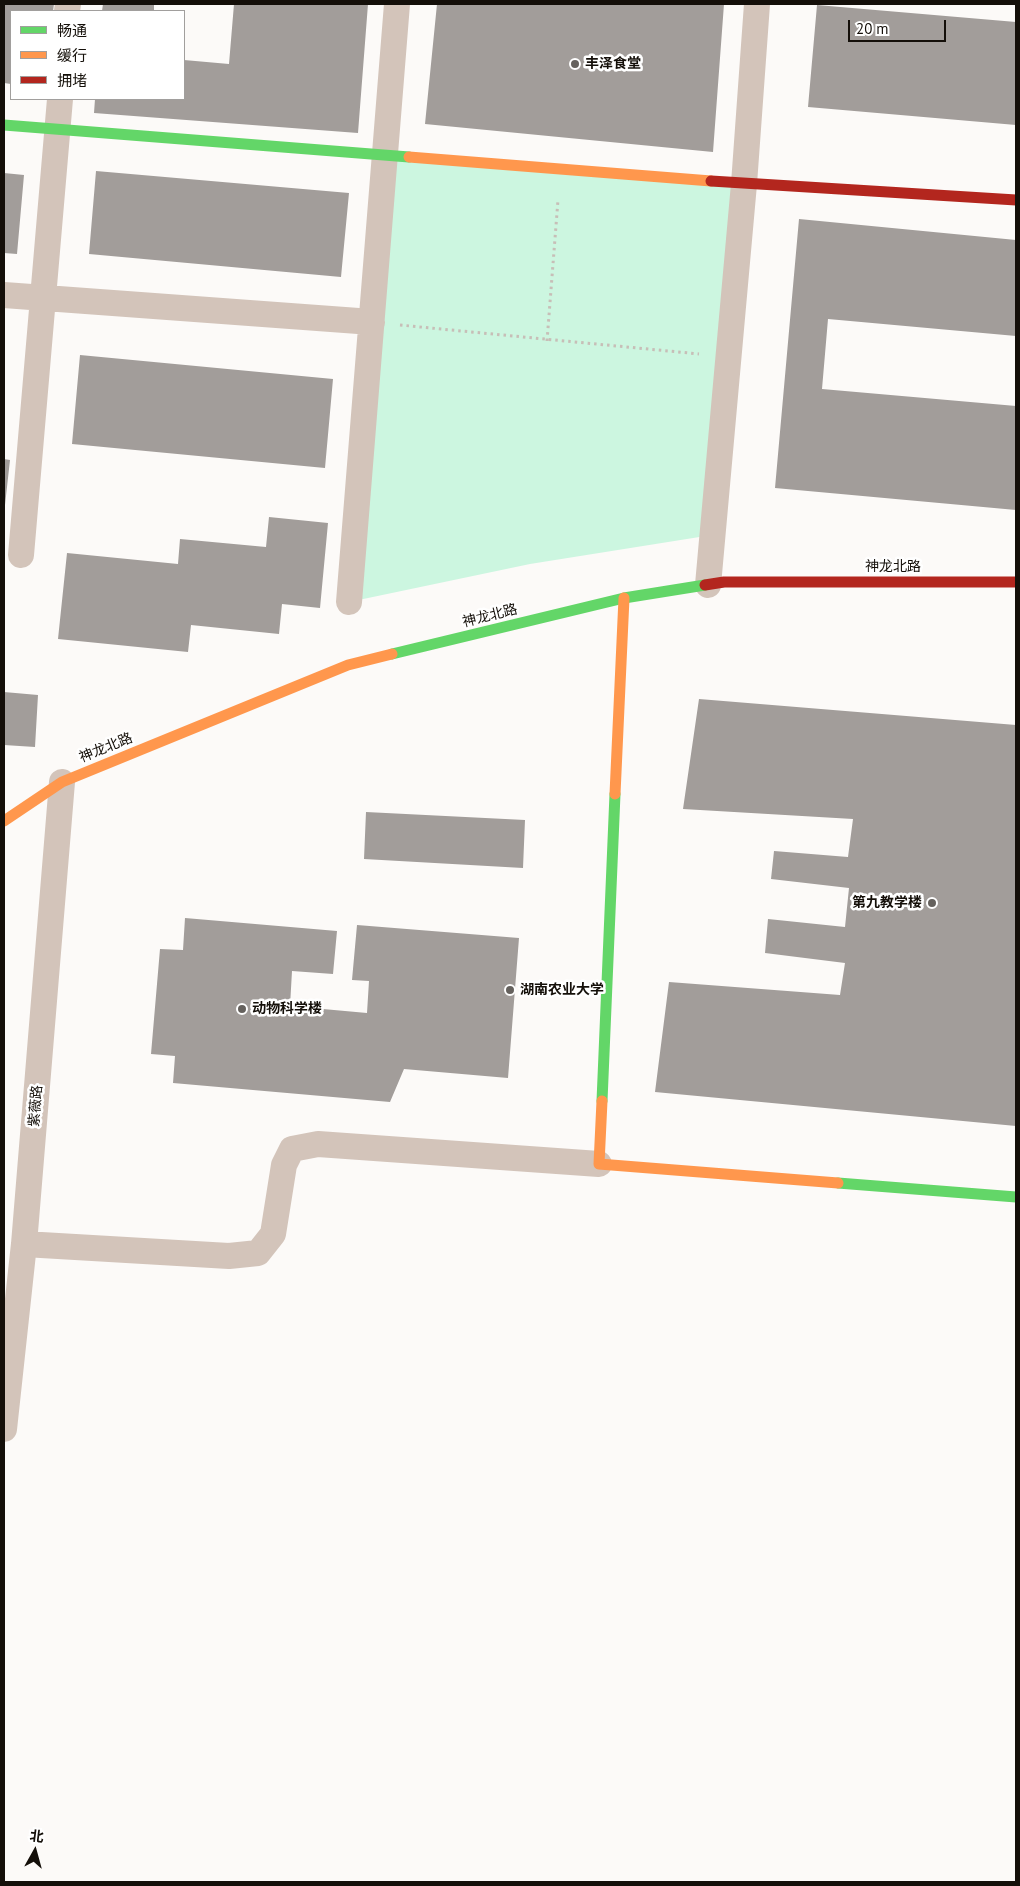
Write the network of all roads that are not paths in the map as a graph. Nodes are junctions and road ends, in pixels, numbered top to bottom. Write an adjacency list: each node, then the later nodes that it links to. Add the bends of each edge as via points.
1 (397, 4): 6 (street)
2 (757, 4): 7 (street)
3 (60, 100): 5 (street)
4 (4, 125): 5 (street)
5 (57, 129): 6 (street); 10 (street)
6 (385, 156): 7 (street); 11 (street)
7 (744, 184): 8 (street); 14 (street)
8 (1016, 200)
9 (4, 296): 10 (street)
10 (43, 298): 11 (street); 12 (street)
11 (372, 322): 16 (street)
12 (21, 555)
13 (1016, 582): 14 (street, 神龙北路, via 724,582)
14 (708, 585): 15 (street, 神龙北路)
15 (624, 598): 17 (street, 神龙北路, via 348,665); 19 (street)
16 (349, 602)
17 (62, 782): 18 (street, 神龙北路); 21 (street, 紫薇路)
18 (4, 821)
19 (599, 1164): 20 (street); 21 (street, via 318,1144 292,1149 284,1165 273,1234 258,1253 229,1256)
20 (1016, 1198)
21 (24, 1244): 22 (street, 紫薇路)
22 (4, 1429)

